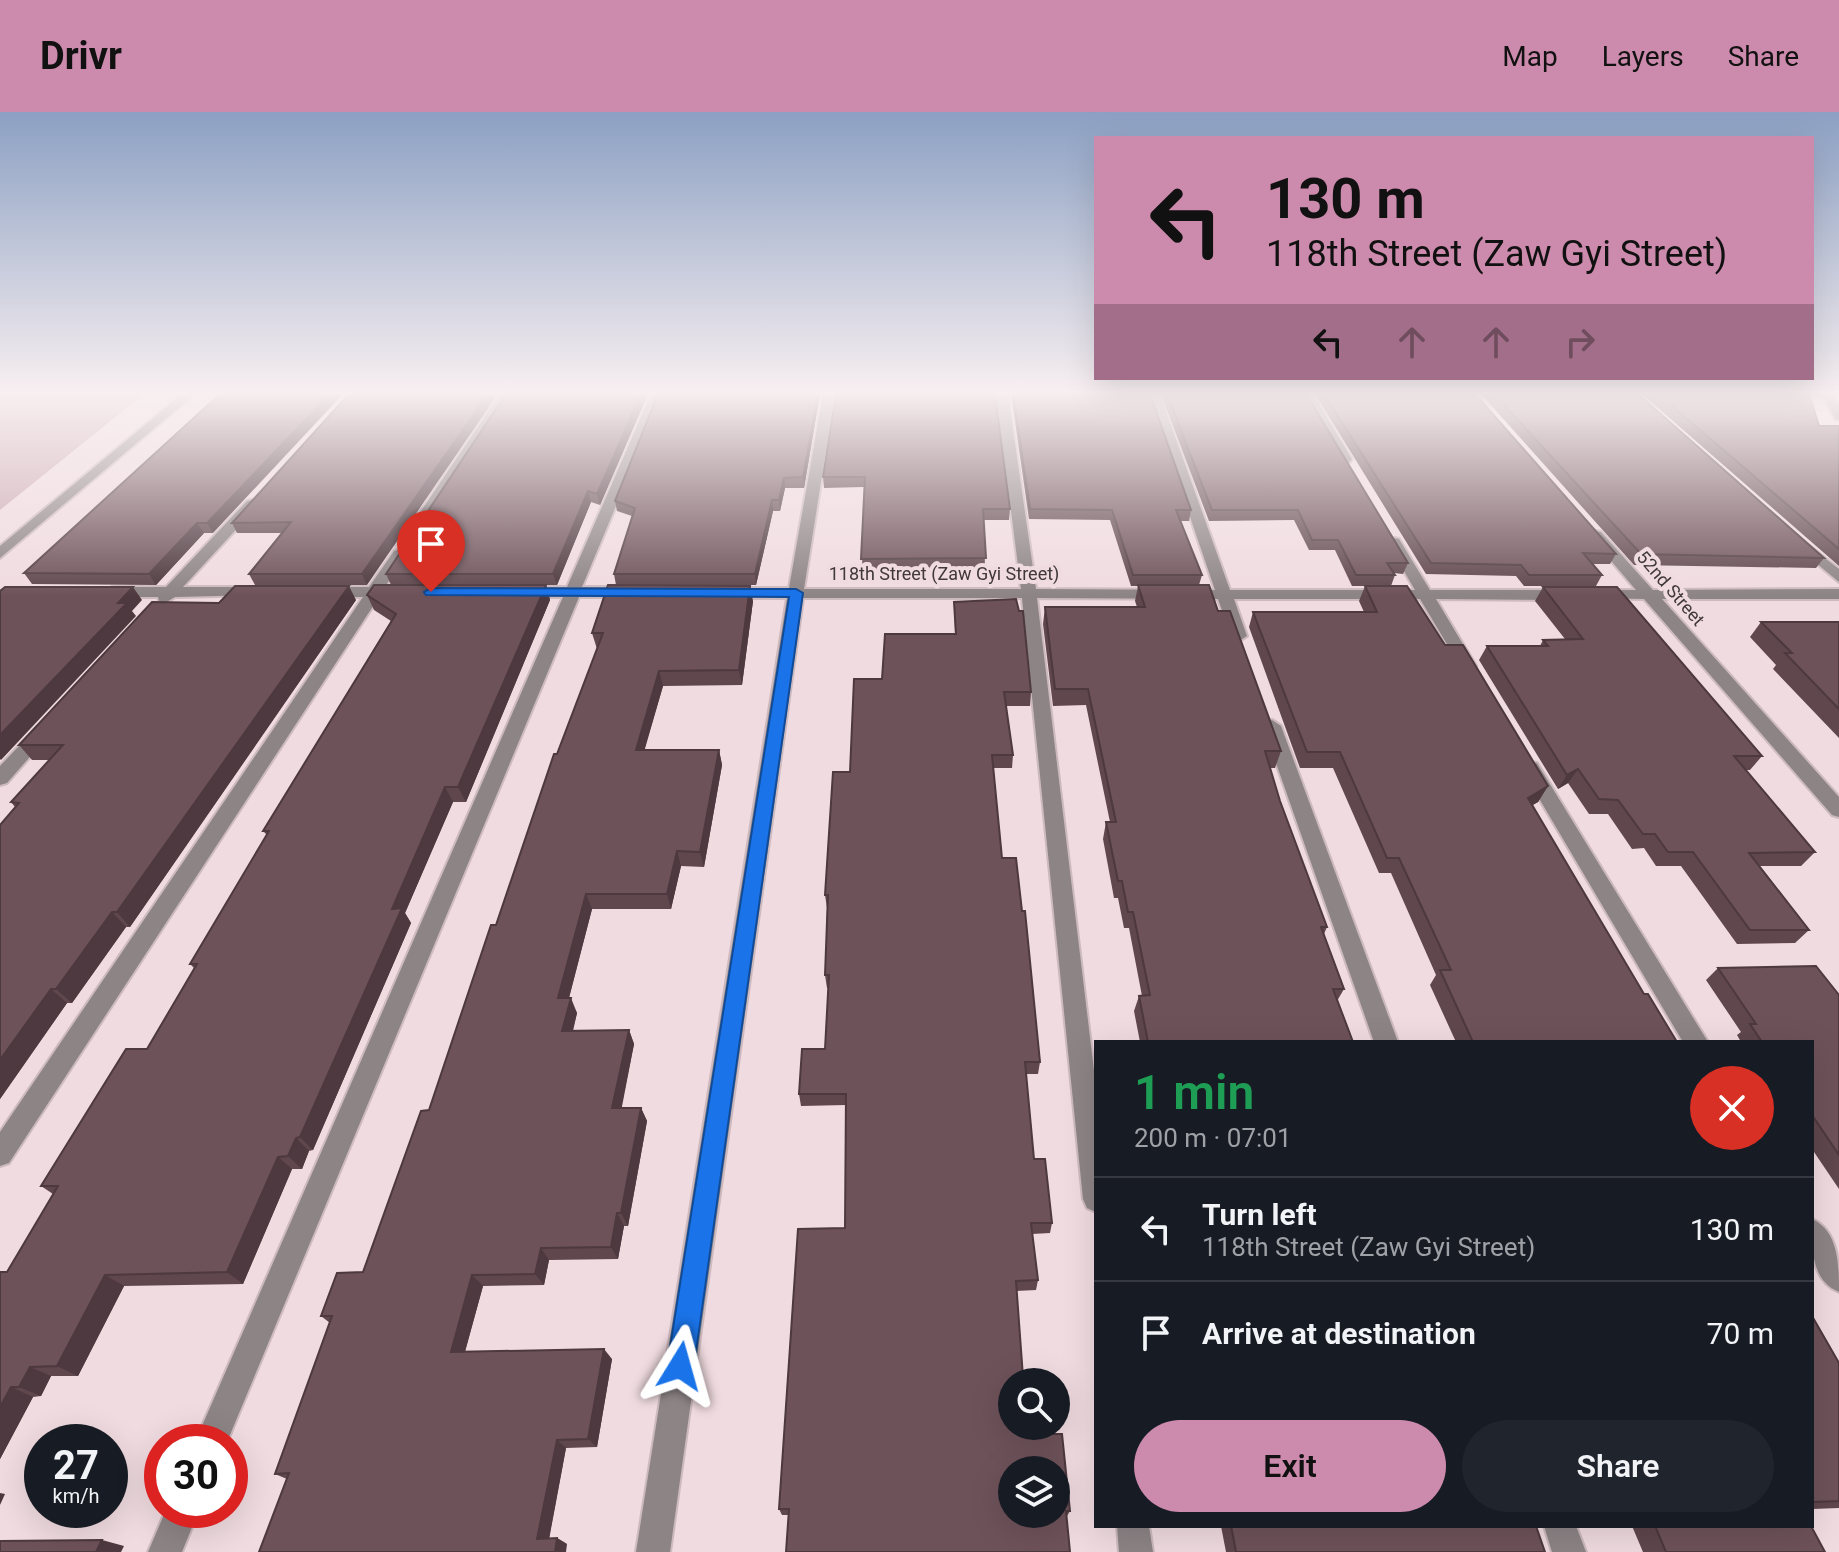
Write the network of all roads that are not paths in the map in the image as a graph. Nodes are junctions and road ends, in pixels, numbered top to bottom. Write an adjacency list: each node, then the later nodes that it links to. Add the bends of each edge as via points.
1 (110, 461): 13 (street)
2 (462, 461): 19 (street)
3 (628, 461): 22 (street)
4 (818, 461): 25 (street)
5 (1011, 461): 26 (street)
6 (1177, 461): 29 (street)
7 (1346, 461): 8 (street)
8 (1354, 474)
9 (267, 487): 16 (street)
10 (1587, 524): 30 (street, 52nd Street)
11 (1385, 527): 27 (street)
12 (1793, 536): 14 (street)
13 (0, 554)
14 (1839, 577)
15 (93, 592): 16 (street)
16 (170, 592): 17 (street); 31 (street)
17 (280, 592)
18 (311, 592): 19 (street)
19 (374, 592): 20 (street); 41 (street)
20 (420, 592)
21 (511, 592): 22 (street)
22 (572, 592): 23 (street); 45 (street)
23 (647, 593)
24 (707, 593): 25 (street, 118th Street (Zaw Gyi Street))
25 (796, 593): 26 (street, 118th Street (Zaw Gyi Street)); 50 (street)
26 (1029, 594): 29 (street, 118th Street (Zaw Gyi Street)); 42 (street)
27 (1424, 594): 29 (street, 118th Street (Zaw Gyi Street)); 30 (street, 118th Street (Zaw Gyi Street)); 33 (street)
28 (1839, 594): 30 (street, 118th Street (Zaw Gyi Street))
29 (1224, 595): 32 (street)
30 (1650, 595): 38 (street, 52nd Street)
31 (149, 615)
32 (1245, 653)
33 (1482, 689)
34 (1266, 712): 39 (street)
35 (53, 720): 37 (street)
36 (1523, 757): 40 (street)
37 (0, 778)
38 (1839, 810)
39 (1385, 1040)
40 (1695, 1040)
41 (0, 1154)
42 (1094, 1181)
43 (1814, 1236): 44 (street)
44 (1839, 1278)
45 (219, 1424)
46 (175, 1528): 49 (street)
47 (1133, 1528): 51 (street)
48 (1561, 1528): 52 (street)
49 (165, 1552)
50 (653, 1552)
51 (1136, 1552)
52 (1569, 1552)

